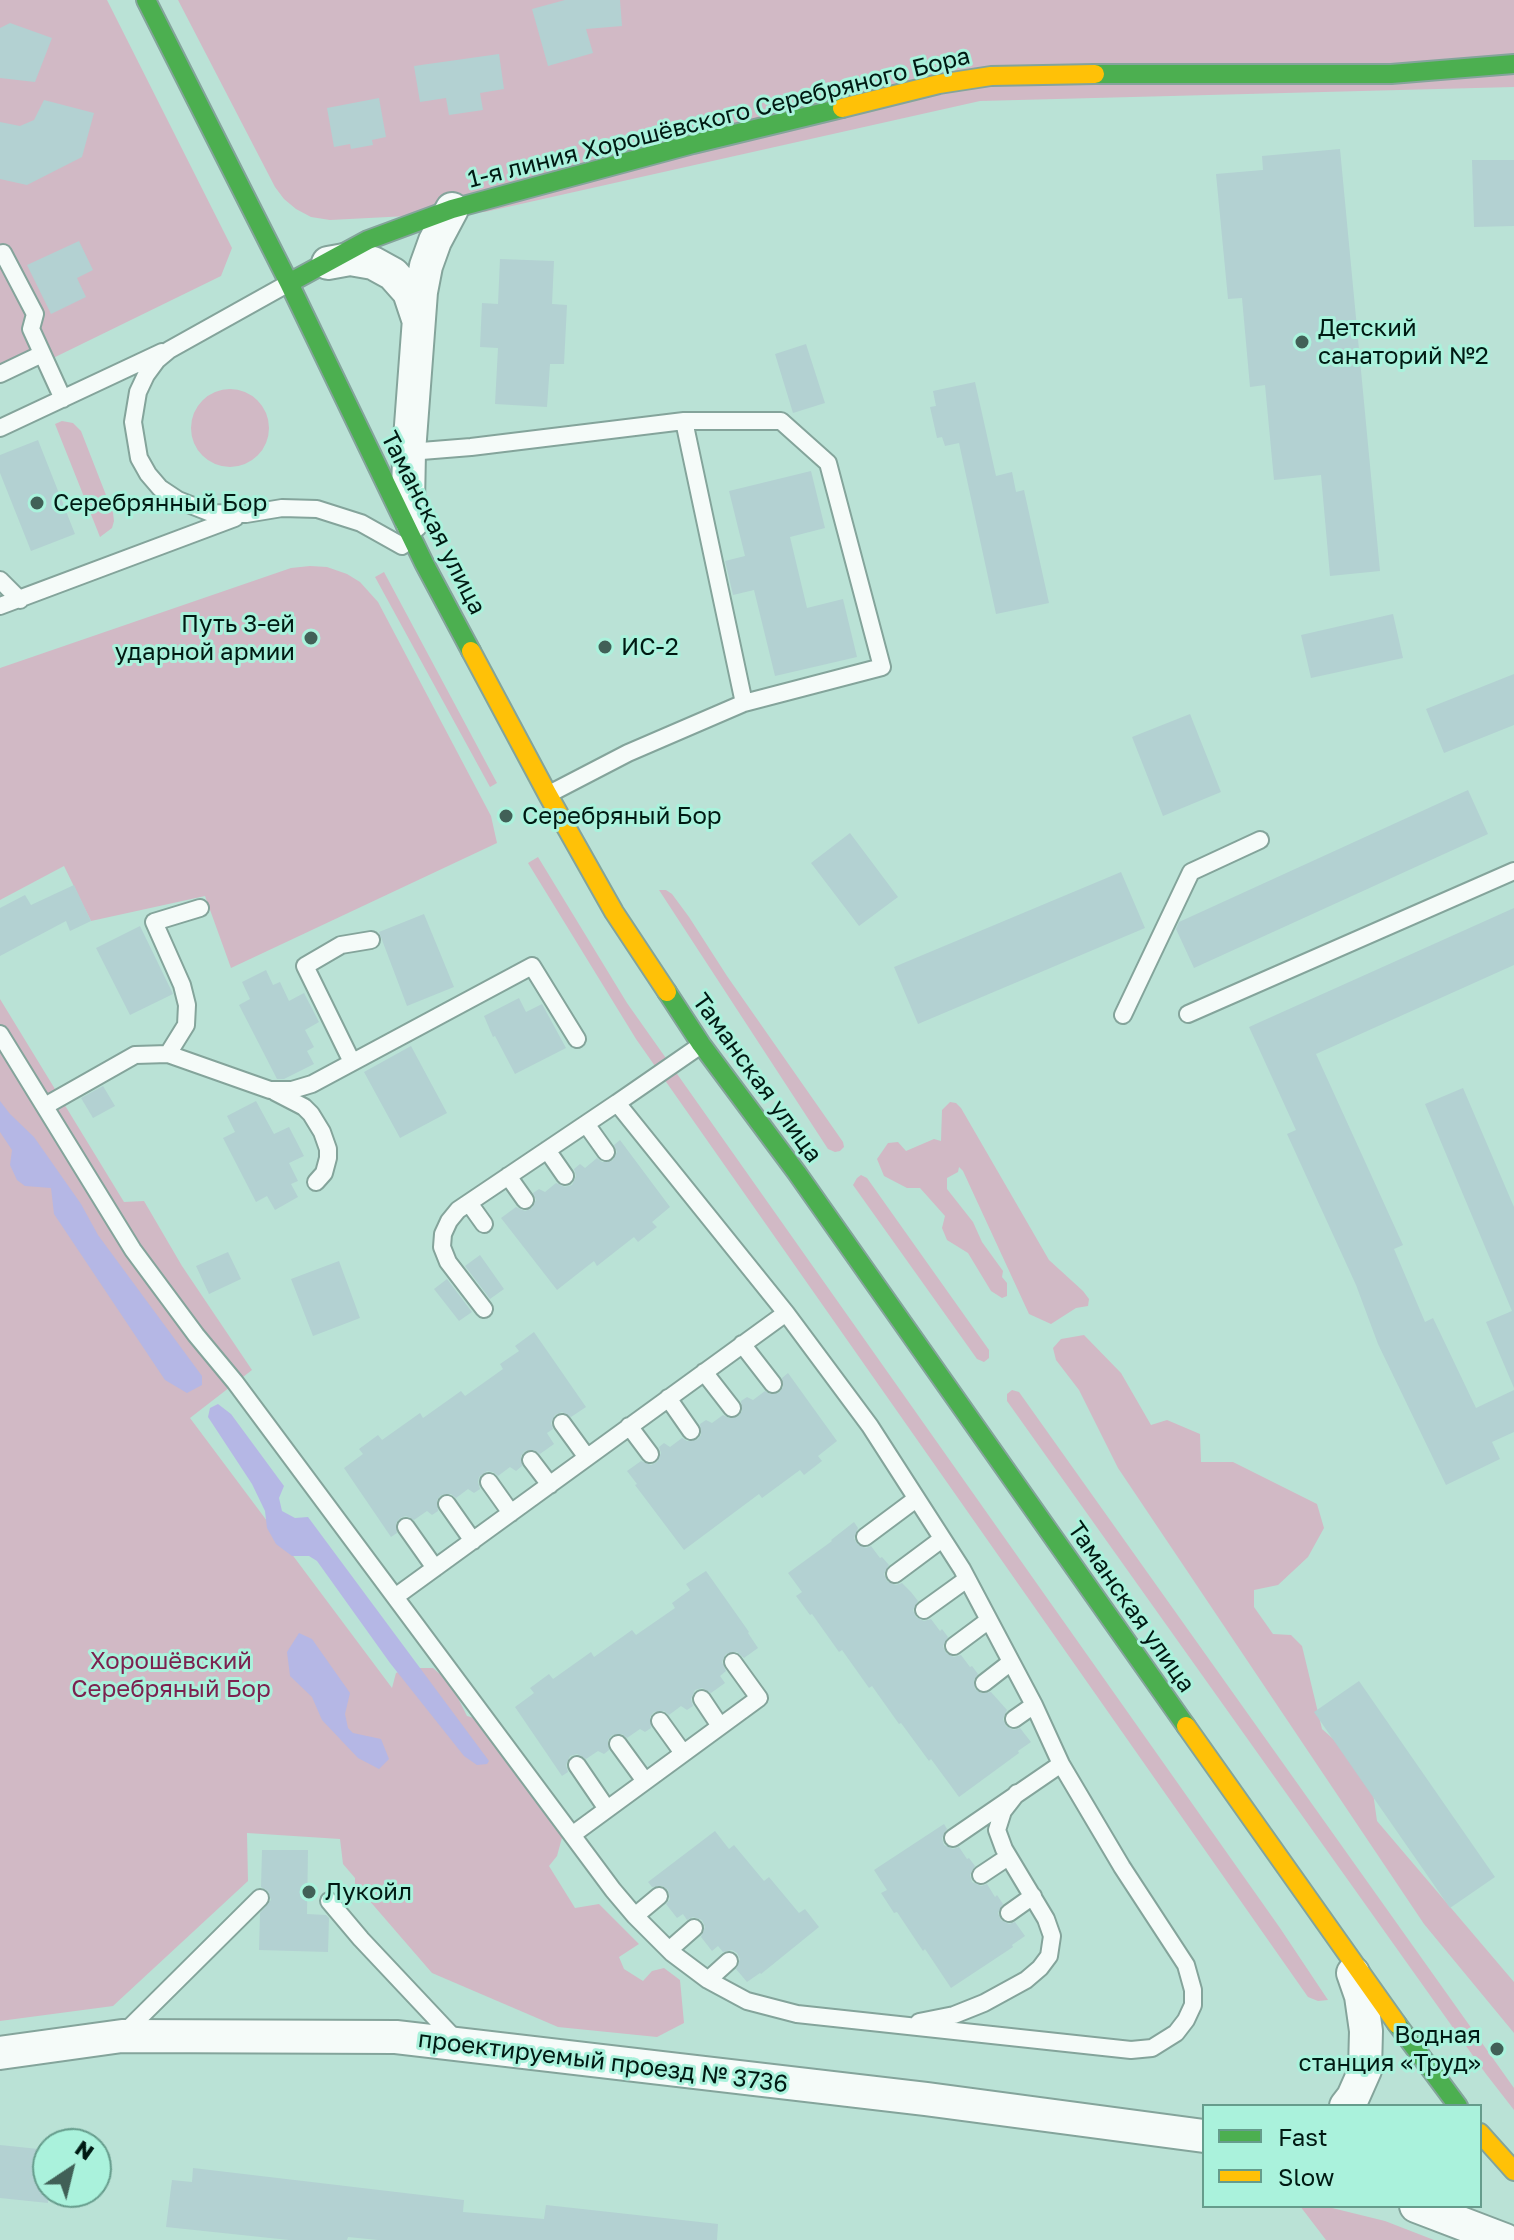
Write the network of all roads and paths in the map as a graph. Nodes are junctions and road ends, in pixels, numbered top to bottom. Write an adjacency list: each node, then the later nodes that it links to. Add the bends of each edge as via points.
1 (146, 0): 6 (street, Таманская улица)
2 (1514, 64): 3 (street, 1-я линия Хорошёвского Серебряного Бора, via 1391,74 991,76 693,144)
3 (452, 209): 5 (street, 1-я линия Хорошёвского Серебряного Бора, via 368,240); 8 (street, via 426,266)
4 (3, 253): 10 (lane, via 35,314 31,329)
5 (326, 263): 6 (street, 1-я линия Хорошёвского Серебряного Бора); 8 (street, via 350,259 393,274 409,292)
6 (289, 283): 7 (lane); 9 (lane); 15 (street, Таманская улица)
7 (237, 312)
8 (418, 319): 16 (street)
9 (181, 343): 12 (lane); 17 (lane, via 157,360 138,392 133,422 139,458 160,488 178,500 211,513)
10 (42, 354): 11 (lane); 12 (lane)
11 (0, 374)
12 (63, 399): 14 (lane)
13 (684, 421): 16 (lane); 22 (lane); 22 (lane, via 781,421 828,463 882,667)
14 (0, 428)
15 (368, 448): 16 (street); 18 (street, Таманская улица)
16 (409, 452): 18 (street, via 408,503)
17 (246, 514): 18 (lane, via 294,508 337,514 386,535); 20 (lane)
18 (424, 563): 23 (street, Таманская улица)
19 (0, 580): 20 (lane)
20 (20, 600): 21 (lane)
21 (0, 606)
22 (744, 703): 23 (lane, via 628,753)
23 (548, 795): 32 (street, Таманская улица, via 614,912)
24 (1260, 840): 29 (lane, via 1191,872)
25 (1514, 871): 28 (lane)
26 (200, 908): 33 (lane, via 154,922 187,1005 186,1025)
27 (371, 940): 34 (lane, via 341,945 305,966)
28 (1188, 1014)
29 (1123, 1015)
30 (0, 1034): 37 (lane)
31 (577, 1039): 34 (lane, via 532,966)
32 (701, 1044): 36 (lane); 103 (street, Таманская улица)
33 (168, 1054): 35 (lane); 37 (lane, via 135,1055)
34 (352, 1062): 35 (lane, via 303,1087)
35 (270, 1090): 43 (lane, via 311,1114 326,1140 328,1158)
36 (617, 1103): 38 (lane); 48 (lane)
37 (45, 1106): 72 (lane, via 133,1250)
38 (586, 1124): 39 (lane); 40 (lane)
39 (547, 1150): 41 (lane); 42 (lane)
40 (606, 1152)
41 (508, 1176): 44 (lane); 45 (lane)
42 (565, 1176)
43 (316, 1182)
44 (525, 1200)
45 (469, 1203): 46 (lane); 47 (lane, via 449,1221 442,1247)
46 (484, 1224)
47 (484, 1309)
48 (786, 1313): 49 (lane); 62 (lane, via 870,1426)
49 (742, 1344): 50 (lane); 51 (lane)
50 (704, 1372): 52 (lane); 53 (lane)
51 (773, 1384)
52 (668, 1398): 55 (lane); 56 (lane)
53 (732, 1408)
54 (562, 1423): 58 (lane)
55 (629, 1426): 57 (lane); 58 (lane)
56 (691, 1431)
57 (650, 1454)
58 (586, 1456): 61 (lane)
59 (531, 1460): 61 (lane)
60 (489, 1482): 64 (lane)
61 (550, 1485): 64 (lane)
62 (916, 1499): 66 (lane); 67 (lane)
63 (447, 1504): 68 (lane)
64 (511, 1513): 68 (lane)
65 (406, 1527): 69 (lane)
66 (865, 1537)
67 (942, 1539): 70 (lane); 71 (lane)
68 (473, 1541): 69 (lane)
69 (435, 1568): 72 (lane)
70 (895, 1574)
71 (967, 1579): 73 (lane); 74 (lane)
72 (395, 1597): 91 (lane)
73 (924, 1610)
74 (989, 1620): 75 (lane); 77 (lane)
75 (954, 1646)
76 (733, 1662): 83 (lane, via 759,1698)
77 (1011, 1662): 78 (lane); 80 (lane)
78 (984, 1683)
79 (702, 1699): 83 (lane)
80 (1034, 1705): 81 (lane); 86 (lane)
81 (1014, 1719)
82 (660, 1721): 85 (lane)
83 (720, 1726): 85 (lane)
84 (618, 1744): 88 (lane)
85 (683, 1753): 88 (lane)
86 (1061, 1764): 89 (lane); 106 (lane, via 1186,1965 1193,2005 1182,2027 1152,2048 1131,2050)
87 (577, 1765): 90 (lane)
88 (645, 1781): 90 (lane)
89 (1017, 1793): 92 (lane); 93 (lane, via 998,1823)
90 (607, 1809): 91 (lane)
91 (572, 1835): 100 (lane)
92 (953, 1838)
93 (1008, 1857): 94 (lane); 96 (lane)
94 (981, 1875)
95 (659, 1896): 100 (lane)
96 (1033, 1896): 99 (lane); 106 (lane, via 1052,1936 1049,1956 1040,1968 1007,1991 954,2015)
97 (260, 1898): 107 (lane)
98 (329, 1901): 108 (lane)
99 (1009, 1913)
100 (635, 1916): 102 (lane)
101 (694, 1928): 102 (lane)
102 (669, 1950): 105 (lane)
103 (1345, 1951): 110 (street, via 1361,1996 1366,2031 1365,2070); 111 (street, Таманская улица)
104 (729, 1961): 105 (lane)
105 (708, 1980): 106 (lane, via 774,2009)
106 (893, 2024)
107 (122, 2036): 108 (street, проектируемый проезд № 3736, via 396,2037); 109 (street, проектируемый проезд № 3736)
108 (461, 2045): 113 (street, проектируемый проезд № 3736)
109 (0, 2053)
110 (1348, 2104)
111 (1450, 2104)
112 (1482, 2135): 114 (street)
113 (1202, 2136)
114 (1514, 2171)
115 (1421, 2208): 116 (street)
116 (1505, 2240)

